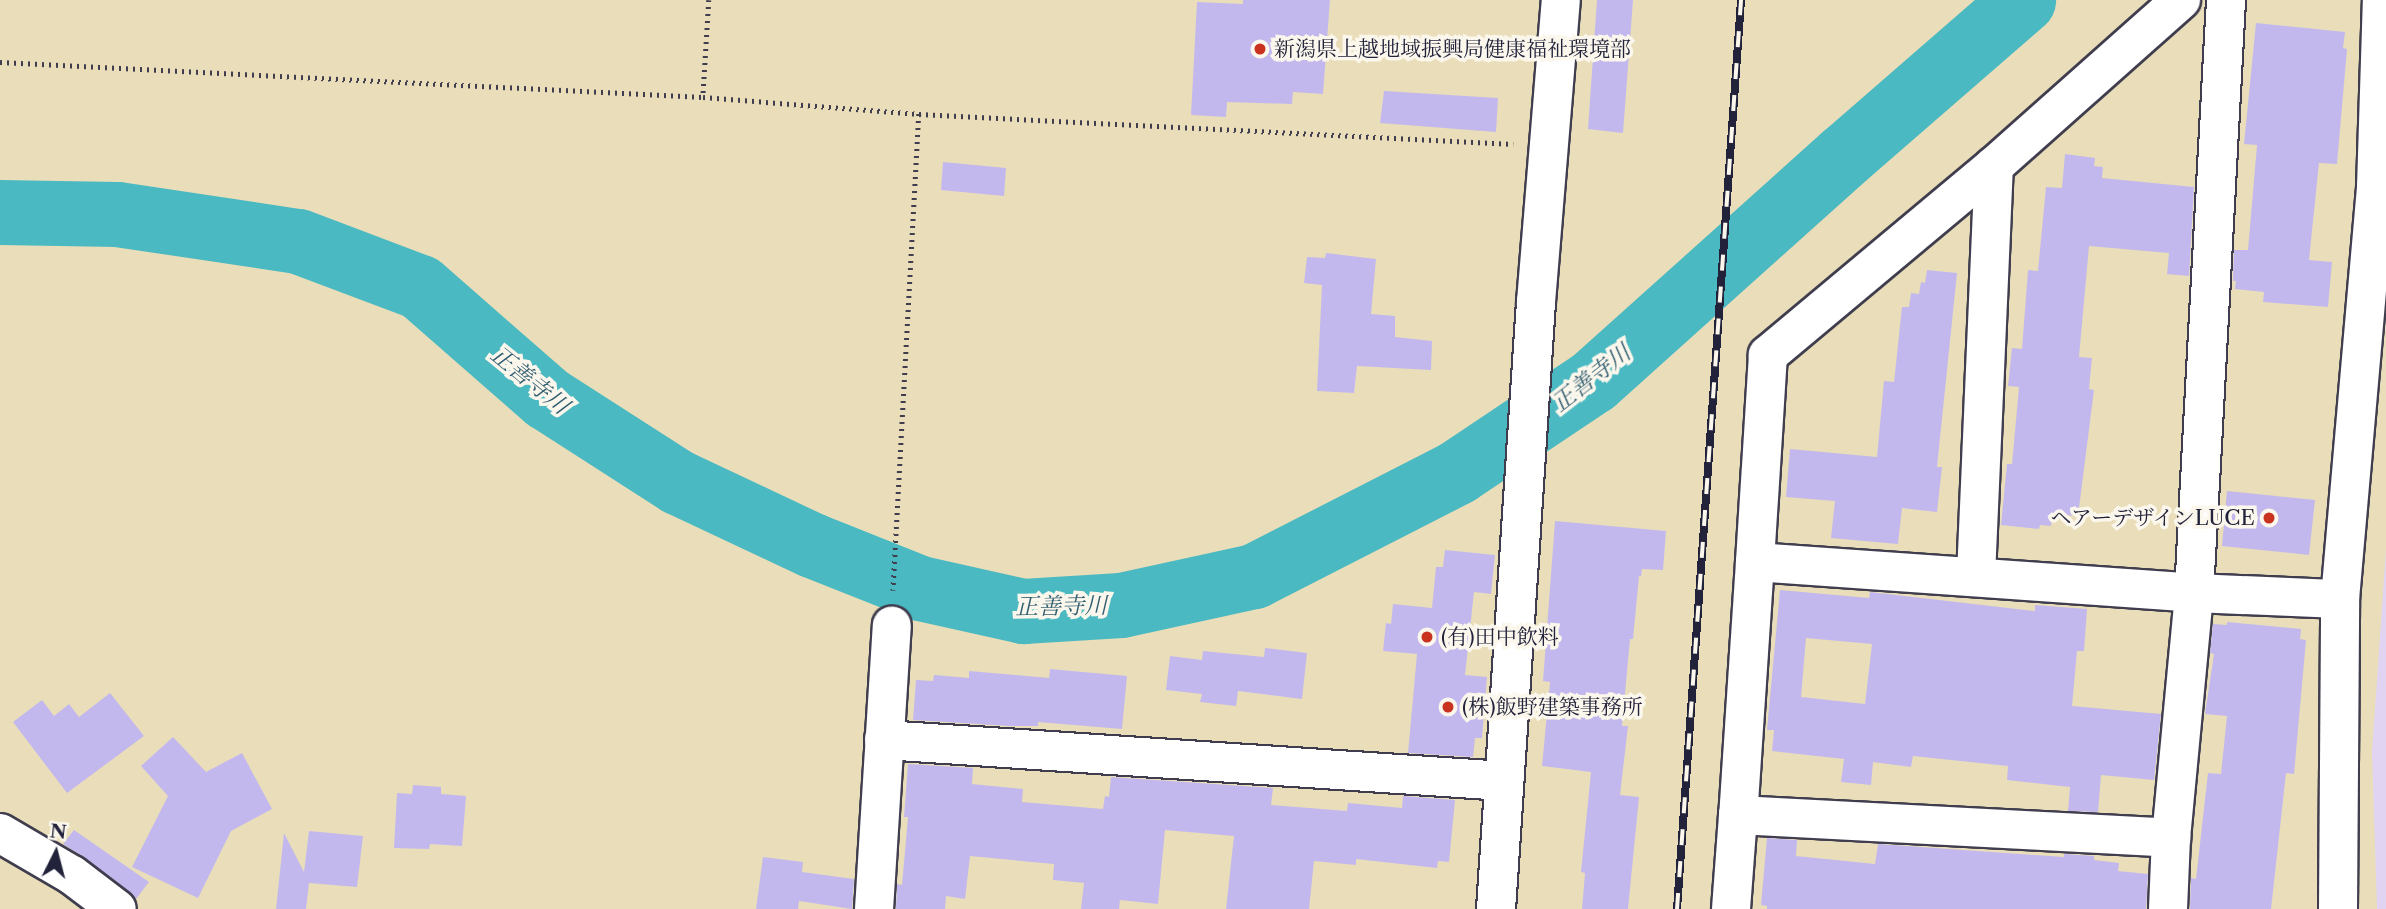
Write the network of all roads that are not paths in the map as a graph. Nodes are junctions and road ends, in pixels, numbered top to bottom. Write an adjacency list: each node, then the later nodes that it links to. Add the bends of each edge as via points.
1 (1561, 0): 13 (street)
2 (2181, 0): 5 (street)
3 (2226, 0): 9 (street)
4 (2382, 0): 6 (street)
5 (1994, 166): 7 (street, via 1768,355); 8 (street)
6 (2381, 187): 10 (street)
7 (1755, 562): 8 (street); 14 (street)
8 (1976, 576): 9 (street)
9 (2194, 593): 10 (street); 16 (street)
10 (2340, 599): 22 (street)
11 (892, 626): 12 (street)
12 (884, 740): 13 (street); 18 (street)
13 (1504, 781): 19 (street)
14 (1738, 815): 16 (street); 20 (street)
15 (0, 832): 17 (street, via 72,875)
16 (2171, 838): 21 (street)
17 (117, 909)
18 (874, 909)
19 (1496, 909)
20 (1731, 909)
21 (2168, 909)
22 (2338, 909)

